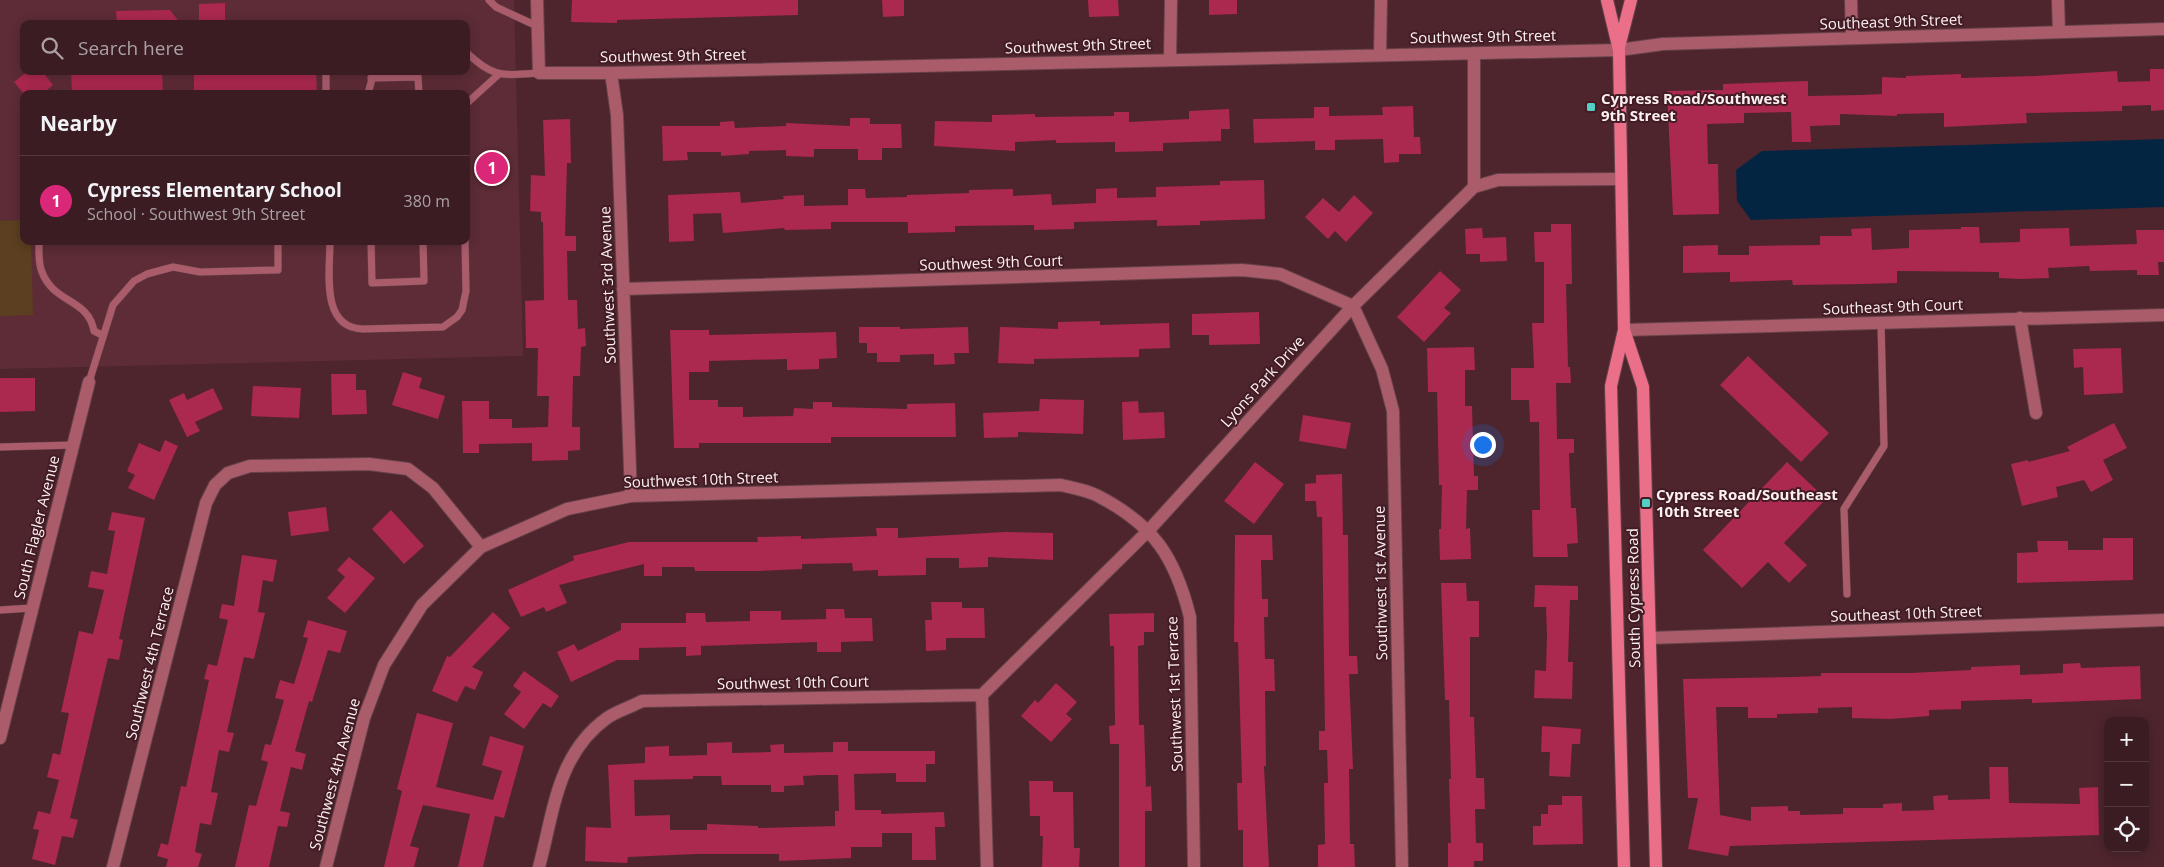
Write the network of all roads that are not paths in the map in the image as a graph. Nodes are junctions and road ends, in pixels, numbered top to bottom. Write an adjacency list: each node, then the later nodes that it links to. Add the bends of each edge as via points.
1 (489, 0): 9 (lane, via 496,7)
2 (537, 0): 9 (street)
3 (1170, 0): 17 (street)
4 (1380, 0): 15 (street)
5 (1607, 0): 13 (street, South Cypress Road)
6 (1631, 0): 13 (street, South Cypress Road)
7 (1851, 0): 12 (street)
8 (2058, 0): 11 (street)
9 (537, 26): 18 (street)
10 (2164, 29): 11 (street, Southeast 9th Street)
11 (2059, 32): 12 (street, Southeast 9th Street)
12 (1852, 38): 13 (street, Southeast 9th Street, via 1663,44)
13 (1619, 50): 14 (street, Southwest 9th Street); 28 (street, South Cypress Road)
14 (1474, 53): 15 (street, Southwest 9th Street); 29 (street)
15 (1380, 54): 17 (street, Southwest 9th Street)
16 (470, 56): 23 (lane)
17 (1170, 59): 19 (street, Southwest 9th Street)
18 (538, 73): 19 (street, Southwest 9th Street); 23 (lane)
19 (611, 73): 36 (street, Southwest 3rd Avenue, via 616,115)
20 (326, 75): 24 (lane)
21 (373, 75): 25 (lane)
22 (388, 75): 26 (lane, via 418,77)
23 (498, 75): 27 (lane)
24 (326, 90)
25 (369, 90)
26 (419, 90)
27 (470, 100)
28 (1621, 179): 29 (street, via 1498,180); 41 (street, South Cypress Road)
29 (1474, 187): 37 (street, Lyons Park Drive)
30 (39, 245): 42 (lane, via 41,271 50,286 56,294 88,314 94,331)
31 (278, 245): 42 (lane, via 278,270 200,272 173,267 147,274 134,281 113,305)
32 (330, 245): 35 (lane, via 333,309 345,324 354,329 443,327 457,317 466,291)
33 (371, 245): 34 (lane, via 372,283 424,281)
34 (423, 245)
35 (465, 245)
36 (623, 289): 37 (street, Southwest 9th Court, via 1242,270 1280,274); 47 (street, Southwest 3rd Avenue)
37 (1353, 306): 48 (street, Lyons Park Drive); 62 (street, Southwest 1st Avenue, via 1382,369 1393,411)
38 (2164, 315): 39 (street, Southeast 9th Court)
39 (2020, 318): 40 (street, Southeast 9th Court); 44 (street)
40 (1881, 323): 41 (street, Southeast 9th Court); 50 (lane, via 1884,446 1844,510)
41 (1624, 330): 54 (street, South Cypress Road, via 1643,388); 63 (street, South Cypress Road, via 1612,386)
42 (102, 335): 43 (lane)
43 (90, 382): 45 (street, South Flagler Avenue)
44 (2036, 413)
45 (73, 445): 46 (lane); 51 (street, South Flagler Avenue)
46 (0, 447)
47 (631, 496): 48 (street, Southwest 10th Street, via 1061,485 1097,495); 49 (street, Southwest 10th Street, via 567,510)
48 (1148, 530): 55 (street, Lyons Park Drive); 61 (street, Southwest 1st Terrace, via 1169,556 1190,617)
49 (481, 547): 57 (street, Southwest 4th Terrace, via 433,488 408,469 369,464 250,466 228,473 214,485 206,503); 58 (street, Southwest 4th Avenue, via 422,605 384,665 364,718)
50 (1847, 594)
51 (32, 608): 52 (lane); 56 (street, South Flagler Avenue)
52 (0, 610)
53 (2164, 620): 54 (street, Southeast 10th Street)
54 (1650, 638): 64 (street, South Cypress Road)
55 (982, 695): 59 (street, Southwest 10th Court, via 642,702 608,717 581,741 564,770); 60 (street)
56 (0, 738)
57 (113, 867)
58 (326, 867)
59 (539, 867)
60 (987, 867)
61 (1194, 867)
62 (1402, 867)
63 (1624, 867)
64 (1656, 867)

